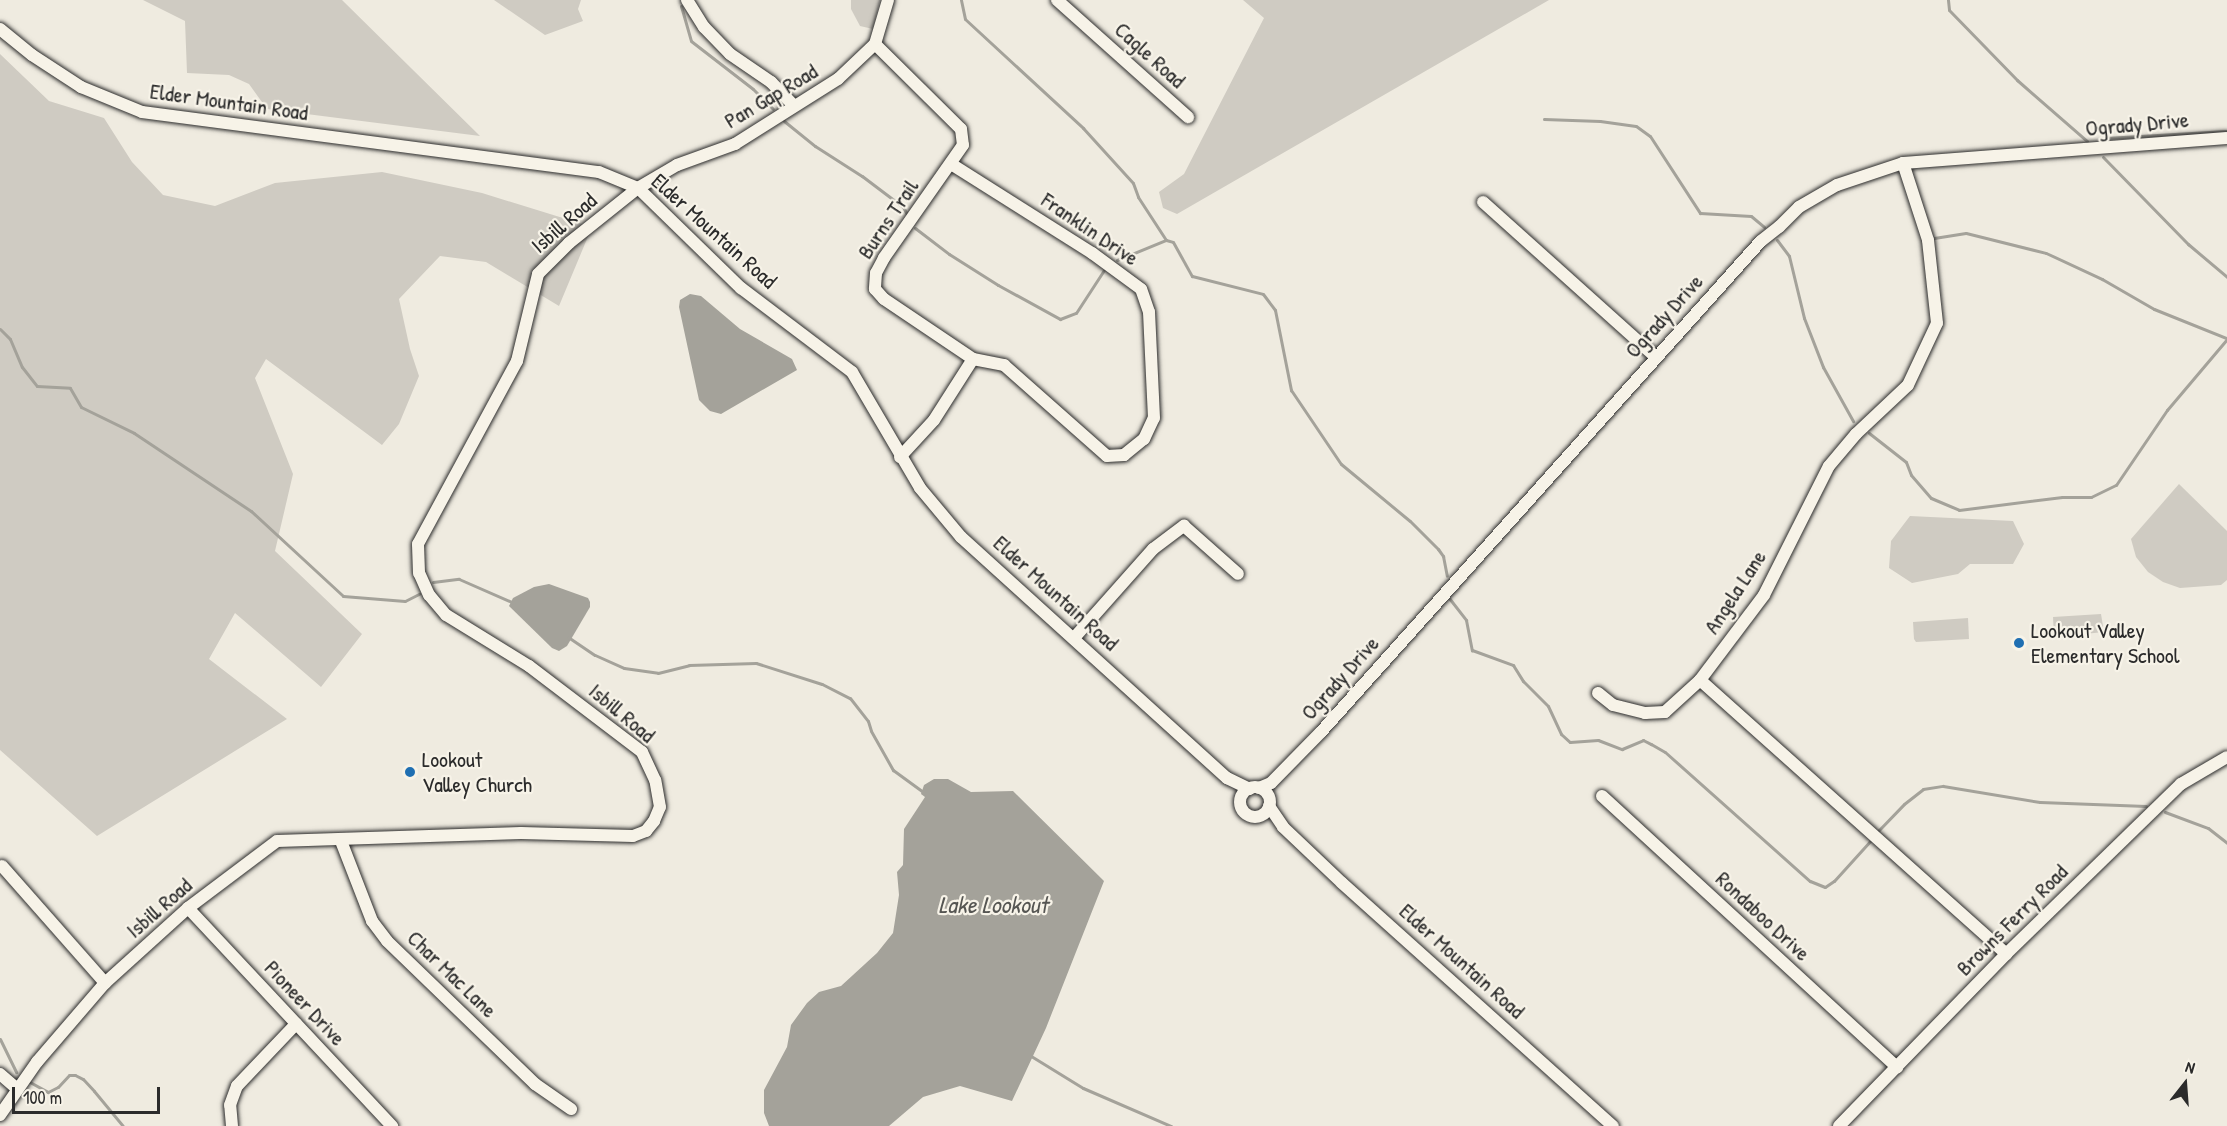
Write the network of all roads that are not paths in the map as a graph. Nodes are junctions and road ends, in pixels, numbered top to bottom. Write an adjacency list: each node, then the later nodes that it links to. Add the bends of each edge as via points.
1 (687, 0): 6 (street, via 729,54 771,82)
2 (888, 0): 5 (street)
3 (1057, 0): 7 (street, Cagle Road)
4 (0, 29): 11 (street, Elder Mountain Road, via 81,87 142,112 599,172)
5 (875, 44): 6 (street, Pan Gap Road, via 838,79); 10 (street, via 961,129 963,145)
6 (794, 105): 11 (street, Pan Gap Road, via 735,144 677,165)
7 (1188, 117)
8 (2227, 138): 9 (street, Ogrady Drive)
9 (1904, 163): 13 (street, Ogrady Drive, via 1837,185 1799,207 1761,241); 18 (street, Angela Lane, via 1928,240 1937,323 1906,388 1856,434 1829,466 1764,595)
10 (951, 164): 14 (street, Burns Trail, via 884,258 873,283 884,299); 14 (street, Franklin Drive, via 1092,253 1141,289 1149,312 1154,418 1143,439 1124,455 1107,456 1004,365)
11 (638, 189): 15 (street, Elder Mountain Road, via 741,288 852,372); 27 (street, Isbill Road, via 569,243 538,274 517,362 418,544 419,573 429,595 446,615 529,666 642,752 655,780 660,807 654,821 646,831 633,836 521,833)
12 (1483, 202): 13 (street)
13 (1656, 357): 22 (street, Ogrady Drive)
14 (973, 359): 15 (street, via 934,420)
15 (900, 457): 17 (street, Elder Mountain Road, via 961,537)
16 (1238, 574): 17 (street, via 1184,526 1153,549)
17 (1074, 638): 21 (street, Elder Mountain Road)
18 (1700, 680): 19 (street, Angela Lane, via 1665,712 1645,713 1613,705); 30 (street)
19 (1598, 693)
20 (2227, 757): 30 (street, Browns Ferry Road, via 2181,784)
21 (1227, 778): 22 (street, Elder Mountain Road); 24 (street, Elder Mountain Road)
22 (1262, 795): 24 (street); 25 (street, via 1265,813); 26 (street, Elder Mountain Road)
23 (1602, 796): 33 (street, Rondaboo Drive)
24 (1240, 799): 25 (street, Elder Mountain Road, via 1244,812)
25 (1256, 817): 26 (street, Elder Mountain Road)
26 (1283, 827): 40 (street, Elder Mountain Road)
27 (341, 841): 29 (street, Isbill Road, via 277,841); 36 (street, Char Mac Lane, via 372,921 387,941 535,1084)
28 (2, 866): 31 (street)
29 (188, 908): 31 (street, Isbill Road); 32 (street, Pioneer Drive)
30 (2006, 954): 33 (street, Browns Ferry Road)
31 (105, 983): 35 (street, Isbill Road)
32 (296, 1024): 38 (street, via 237,1086 230,1105); 39 (street, Pioneer Drive)
33 (1897, 1067): 41 (street, Browns Ferry Road)
34 (0, 1074): 35 (street)
35 (16, 1088): 37 (street, Isbill Road)
36 (571, 1109)
37 (0, 1115)
38 (232, 1126)
39 (392, 1126)
40 (1612, 1126)
41 (1839, 1126)

